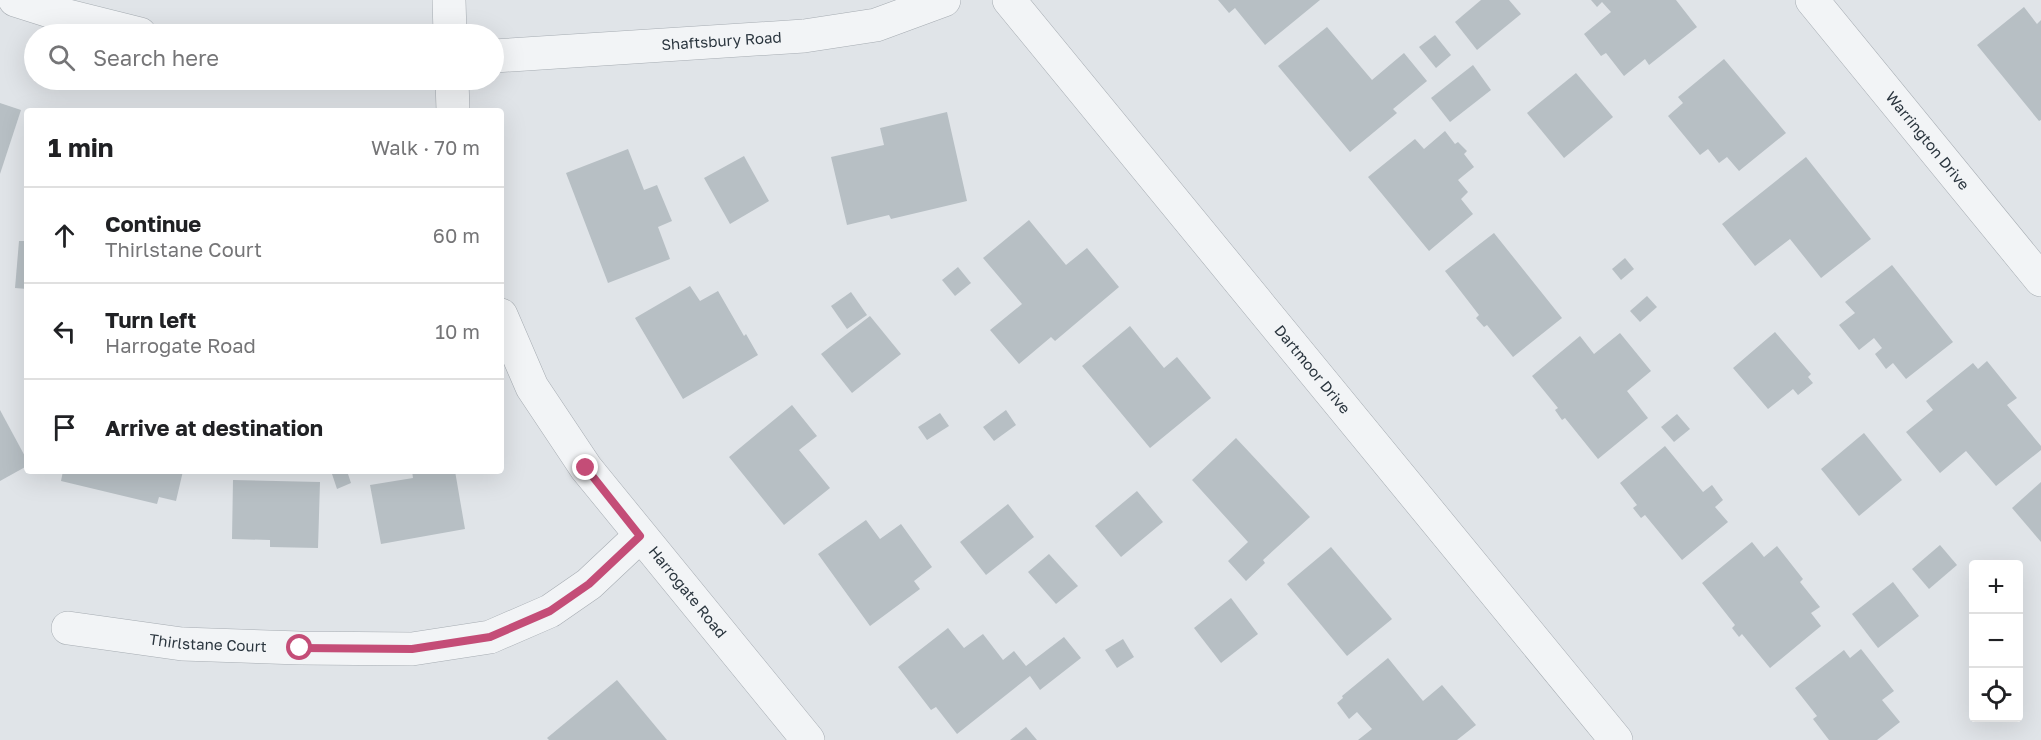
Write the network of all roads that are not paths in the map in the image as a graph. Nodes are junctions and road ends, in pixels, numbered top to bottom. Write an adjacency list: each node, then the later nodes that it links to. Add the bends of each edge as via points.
1 (15, 0): 6 (street)
2 (449, 0): 7 (street)
3 (944, 0): 8 (street, Shaftsbury Road, via 876,25 804,36)
4 (1009, 0): 16 (street, Dartmoor Drive)
5 (1812, 0): 11 (street, Warrington Drive)
6 (100, 24)
7 (450, 24)
8 (504, 55)
9 (452, 90): 10 (street)
10 (453, 108)
11 (2041, 280)
12 (504, 322): 13 (street, Harrogate Road, via 532,387 586,468)
13 (640, 536): 14 (street, Thirlstane Court, via 589,584 550,611 490,637 412,649 300,648 182,644); 15 (street, Harrogate Road)
14 (68, 628)
15 (808, 740)
16 (1616, 740)

